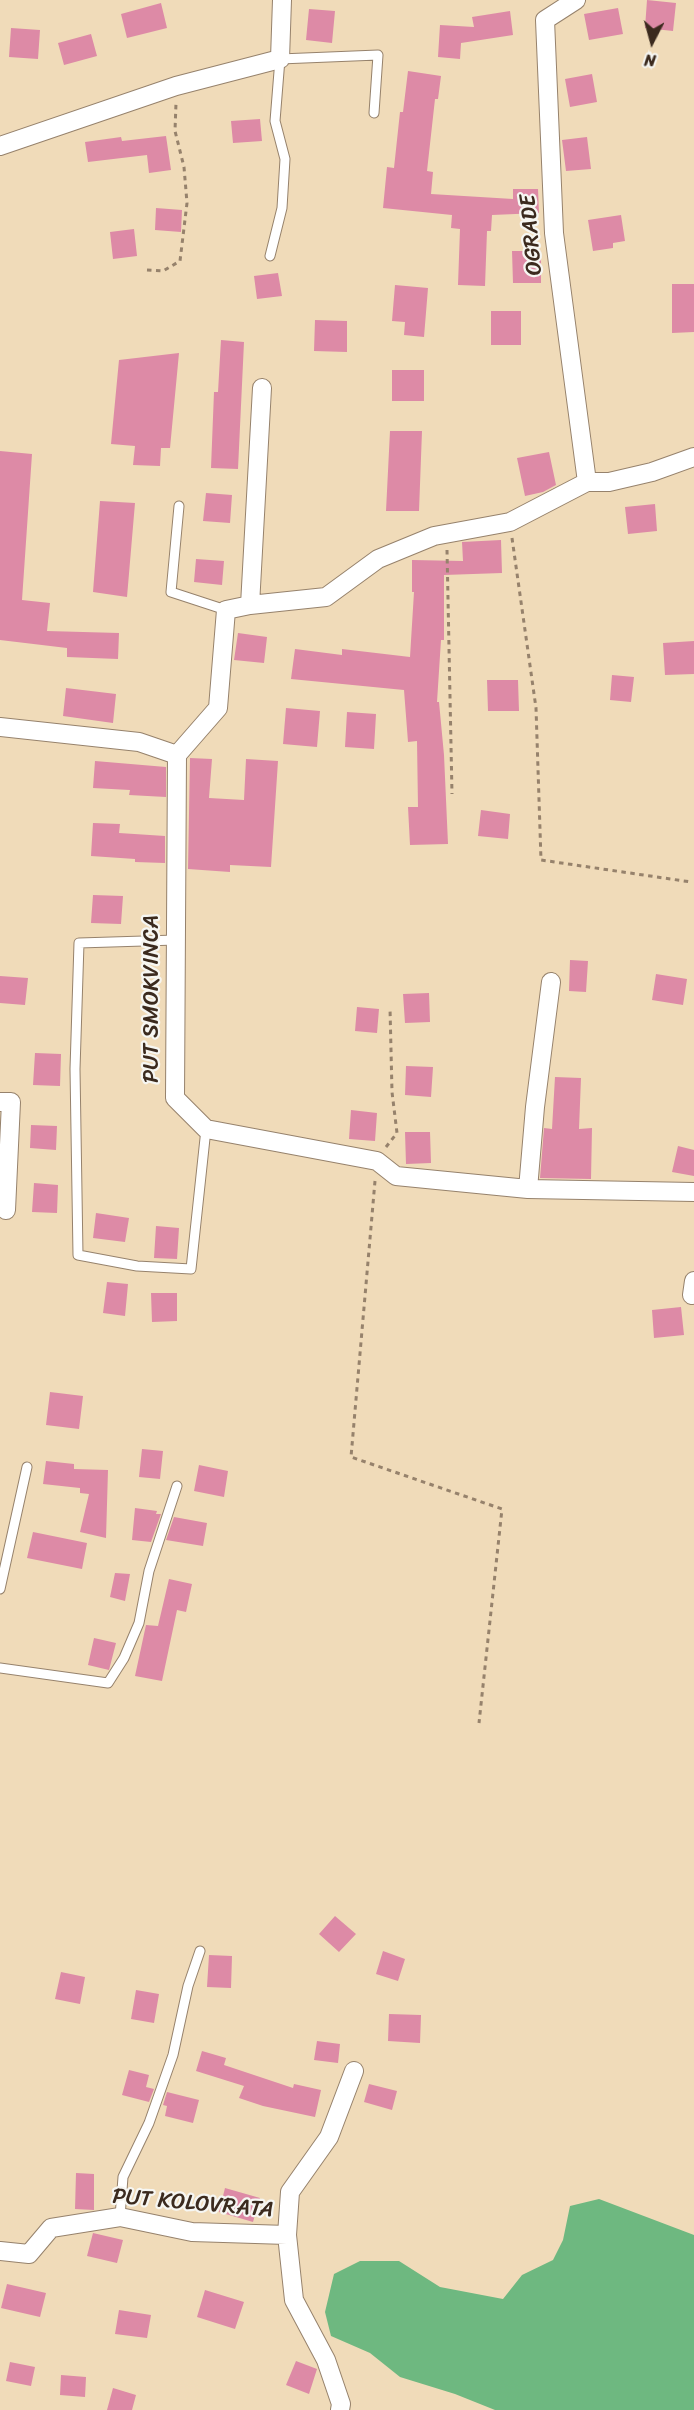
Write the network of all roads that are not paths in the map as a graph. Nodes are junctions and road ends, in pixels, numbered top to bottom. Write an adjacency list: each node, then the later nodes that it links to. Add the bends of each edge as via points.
1 (282, 0): 3 (street)
2 (576, 0): 9 (street, OGRADE, via 545,20 554,233)
3 (280, 59): 4 (lane, via 378,56); 5 (street, via 176,86); 6 (lane, via 275,121 285,159 282,208)
4 (374, 113)
5 (0, 146)
6 (270, 256)
7 (262, 388): 11 (street)
8 (694, 457): 9 (street, via 652,472 609,482)
9 (587, 482): 11 (street, via 510,522 434,536 378,559 326,597)
10 (179, 506): 12 (lane, via 171,592)
11 (250, 605): 12 (street)
12 (226, 610): 14 (street, via 218,708)
13 (0, 727): 14 (street, via 139,742)
14 (177, 755): 15 (street, PUT SMOKVINCA)
15 (176, 940): 18 (street, PUT SMOKVINCA, via 175,1098); 18 (lane, via 79,943 75,1068 78,1255 137,1266 190,1269)
16 (551, 982): 19 (street)
17 (0, 1102): 21 (street, via 11,1102)
18 (206, 1129): 19 (street, via 377,1161 396,1176)
19 (528, 1189): 20 (street)
20 (694, 1192)
21 (6, 1210)
22 (27, 1467): 24 (lane)
23 (177, 1486): 25 (lane, via 150,1571 139,1623 108,1683)
24 (0, 1589)
25 (0, 1668)
26 (200, 1951): 28 (lane, via 173,2055 149,2123 123,2177)
27 (354, 2071): 29 (street, PUT KOLOVRATA, via 330,2137 290,2192)
28 (120, 2217): 29 (street, PUT KOLOVRATA, via 192,2232); 30 (street, PUT KOLOVRATA, via 51,2228 29,2254)
29 (287, 2235): 31 (street, PUT KOLOVRATA, via 294,2300 326,2360)
30 (0, 2251)
31 (340, 2410)

